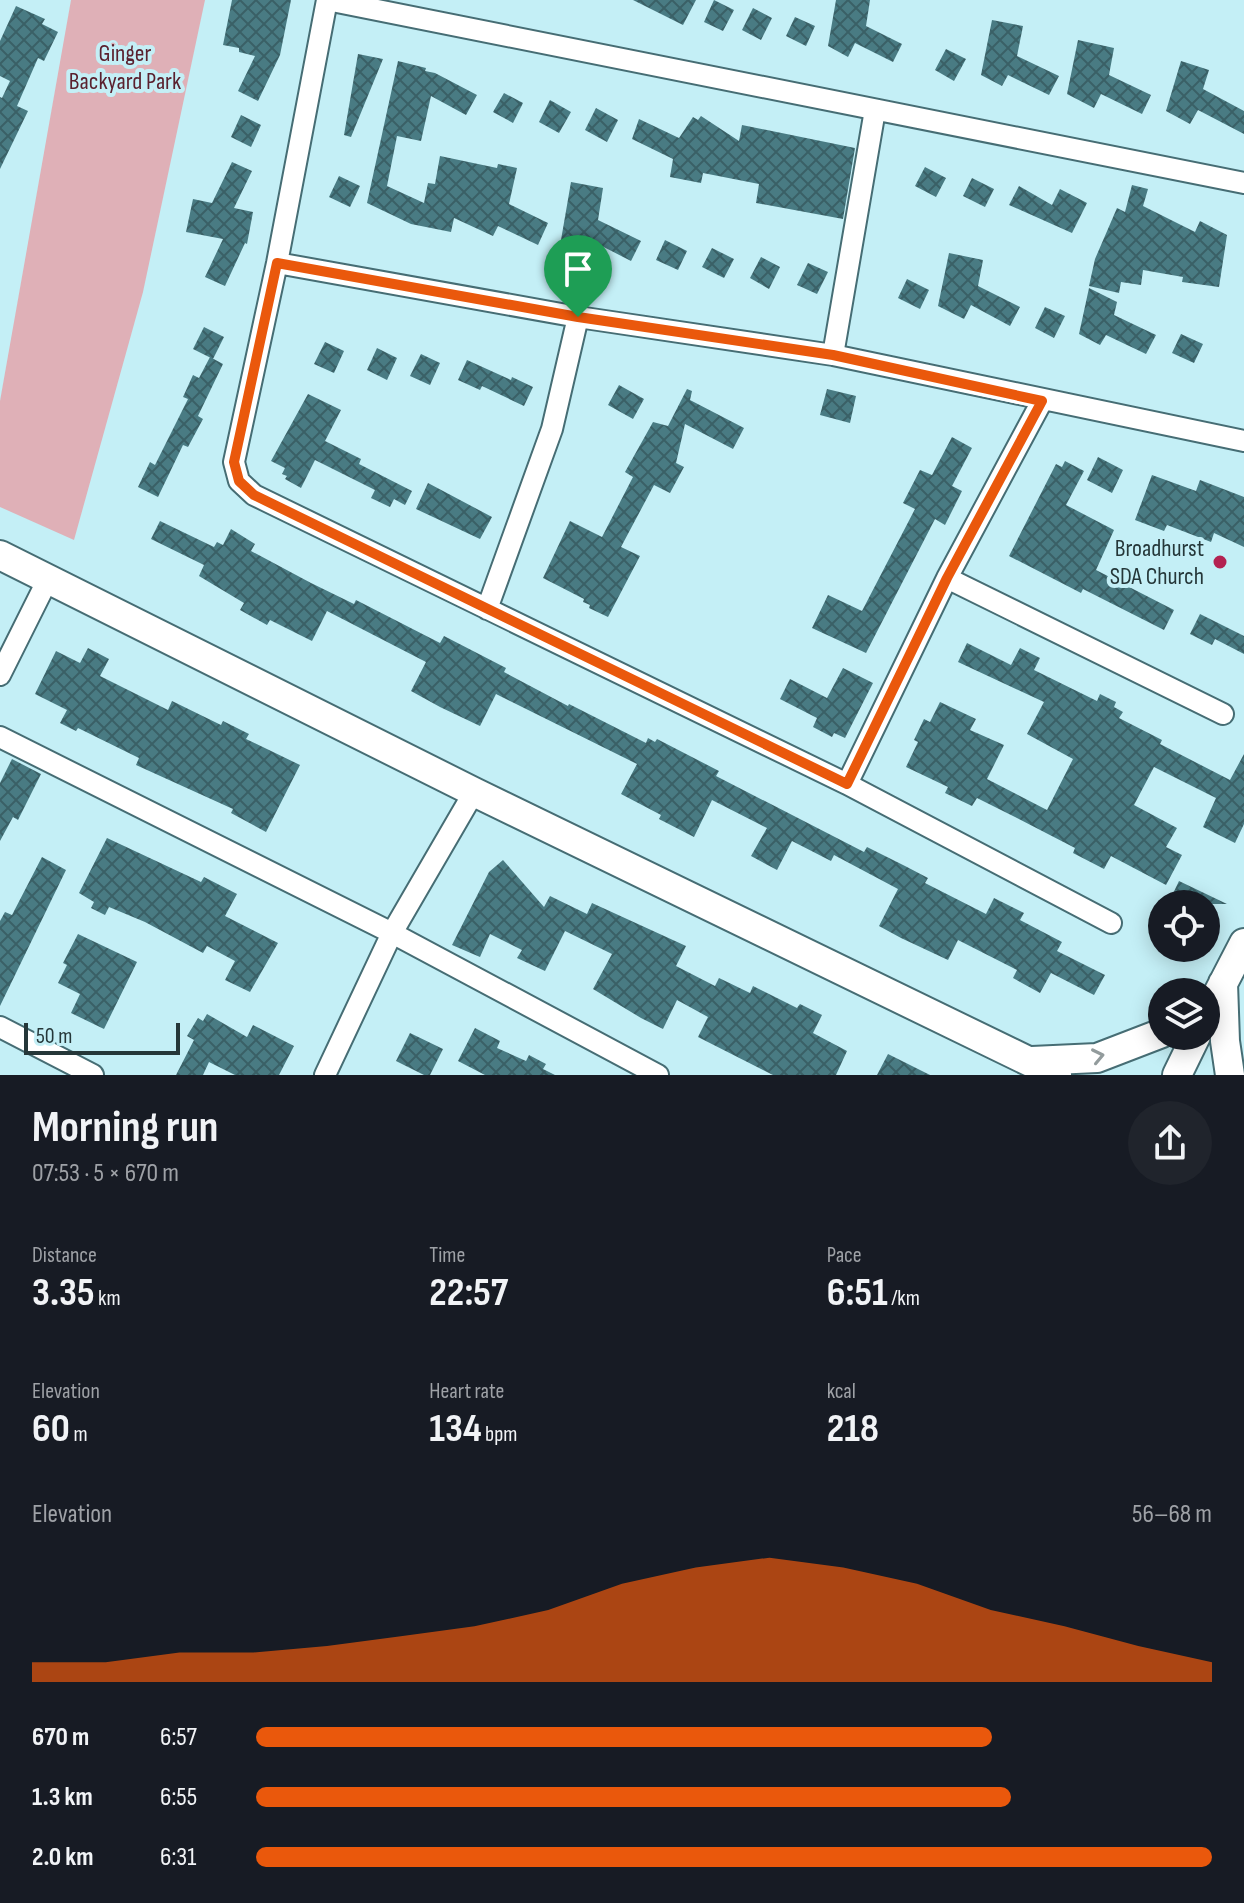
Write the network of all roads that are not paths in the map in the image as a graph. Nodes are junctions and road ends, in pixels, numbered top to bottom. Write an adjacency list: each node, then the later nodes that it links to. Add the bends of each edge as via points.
1 (875, 110): 2 (street); 3 (street, via 327,0); 5 (street)
2 (1244, 183)
3 (277, 263): 4 (street); 11 (street, via 234,462 239,481 254,495)
4 (578, 317): 5 (street); 11 (street, via 552,429)
5 (833, 355): 6 (street)
6 (1042, 401): 7 (street); 9 (street)
7 (1244, 441)
8 (0, 555): 10 (street)
9 (947, 578): 13 (street); 15 (street)
10 (48, 579): 12 (street); 16 (street)
11 (487, 609): 15 (street)
12 (0, 675)
13 (1223, 714)
14 (0, 737): 18 (street)
15 (847, 784): 17 (street)
16 (474, 792): 18 (street); 25 (street)
17 (1111, 923)
18 (392, 933): 27 (street); 28 (street)
19 (1244, 943): 20 (street)
20 (1220, 984)
21 (1220, 1016): 31 (street)
22 (0, 1027): 26 (street)
23 (1148, 1038): 25 (street, one-way to 23, via 1097,1058)
24 (1189, 1050): 30 (street)
25 (1034, 1068): 29 (street)
26 (93, 1075)
27 (325, 1075)
28 (658, 1075)
29 (1057, 1075)
30 (1177, 1075)
31 (1230, 1075)

